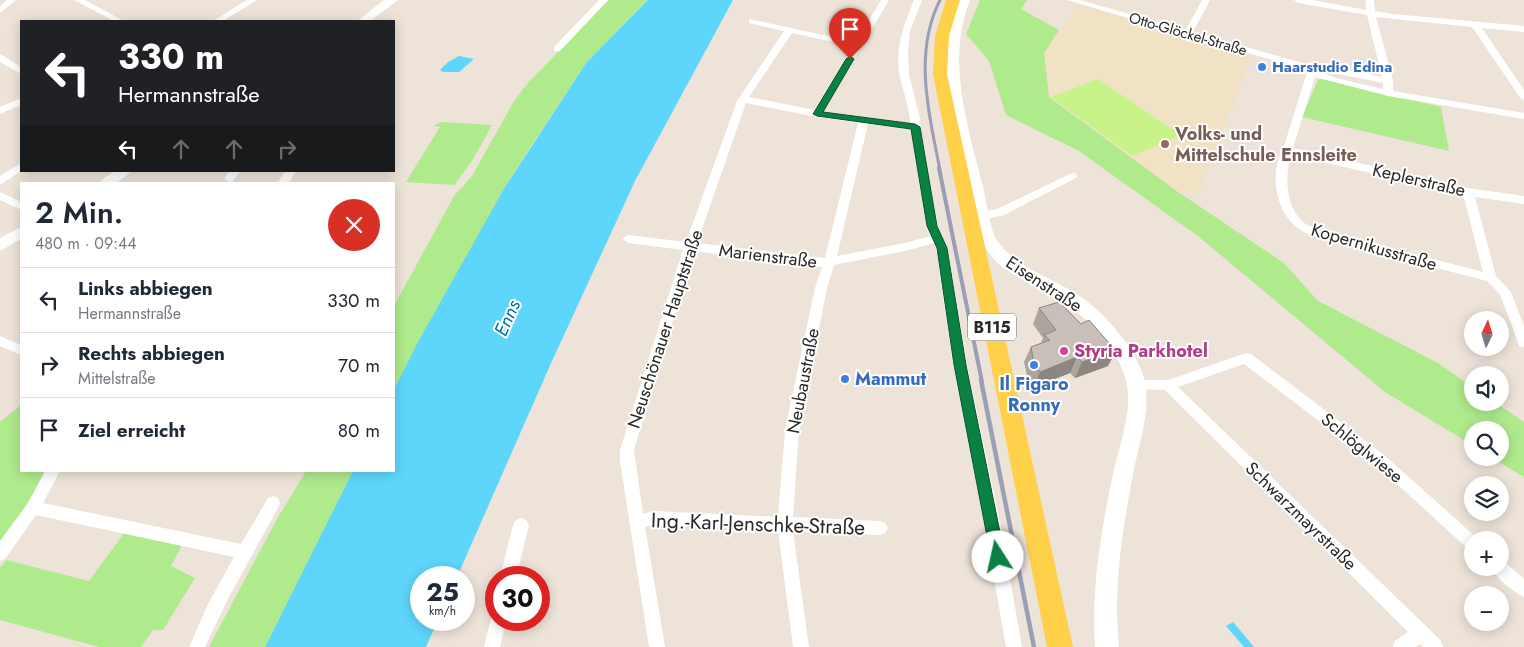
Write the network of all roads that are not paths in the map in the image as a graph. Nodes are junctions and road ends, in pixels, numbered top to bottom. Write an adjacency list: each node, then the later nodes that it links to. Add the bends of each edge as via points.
1 (12, 0): 13 (street)
2 (253, 0): 16 (street)
3 (392, 0): 17 (street)
4 (604, 0): 24 (street)
5 (885, 0): 23 (street)
6 (918, 0): 37 (street, via 908,24 903,51 904,75)
7 (1071, 0): 22 (street, Otto-Glöckel-Straße)
8 (1206, 0): 22 (street)
9 (1298, 0): 14 (street)
10 (1370, 0): 14 (street)
11 (85, 1): 15 (street)
12 (956, 3): 48 (street, Eisenstraße, via 952,76); 81 (main road, Eisenstraße / B115, via 943,29 940,47 942,91)
13 (0, 10)
14 (1370, 13): 19 (street); 28 (street)
15 (118, 20)
16 (219, 20)
17 (365, 20)
18 (752, 21): 21 (street)
19 (1476, 26): 20 (street); 30 (street)
20 (1524, 29)
21 (789, 30): 23 (street); 31 (street, Neuschönauer Hauptstraße)
22 (1188, 34): 27 (street, Otto-Glöckel-Straße)
23 (858, 45): 34 (street)
24 (557, 50)
25 (0, 57): 26 (street)
26 (20, 70)
27 (1309, 70): 28 (street, Otto-Glöckel-Straße, via 1315,66); 29 (street, Otto-Glöckel-Straße); 38 (street, Kopernikusstraße)
28 (1388, 81): 29 (street)
29 (1388, 92): 35 (street, Otto-Glöckel-Straße)
30 (1524, 97)
31 (743, 99): 34 (street); 53 (street, Neuschönauer Hauptstraße)
32 (20, 101): 33 (street)
33 (0, 111)
34 (817, 114): 36 (street)
35 (1524, 116)
36 (864, 120): 37 (street); 54 (street, Neubaustraße)
37 (915, 127): 50 (street)
38 (1286, 150): 44 (street, Keplerstraße); 55 (street, Kopernikusstraße, via 1281,182 1292,217 1302,227)
39 (20, 167): 42 (street)
40 (122, 172): 43 (street)
41 (1072, 176): 48 (street, via 1000,212)
42 (0, 181)
43 (106, 182)
44 (1468, 192): 46 (street, Keplerstraße); 55 (street)
45 (0, 196): 47 (street)
46 (1524, 200)
47 (20, 206)
48 (982, 216): 59 (street, Eisenstraße, via 988,240 1001,257 1074,300 1108,333 1127,360)
49 (20, 233): 52 (street)
50 (936, 238): 54 (street, Marienstraße); 80 (street, via 942,248 960,365)
51 (628, 239): 53 (street, Marienstraße)
52 (0, 245)
53 (690, 247): 54 (street, Marienstraße); 64 (street, Neuschönauer Hauptstraße, via 670,302 627,450)
54 (828, 263): 65 (street, Neubaustraße, via 792,430)
55 (1491, 278): 57 (street, via 1505,292)
56 (0, 341): 58 (street)
57 (1524, 342)
58 (20, 350)
59 (1137, 385): 60 (street); 82 (street, Eisenstraße, via 1106,566 1103,617)
60 (1168, 385): 68 (street, Schlöglwiese, via 1246,358 1379,458); 75 (street, Schwarzmayrstraße)
61 (52, 472): 63 (street)
62 (273, 503): 69 (street)
63 (33, 508): 69 (street); 70 (street)
64 (637, 522): 65 (street, Ing.-Karl-Jenschke-Straße, via 653,518); 78 (street, Neuschönauer Hauptstraße)
65 (785, 524): 67 (street, Ing.-Karl-Jenschke-Straße); 79 (street, Neubaustraße)
66 (521, 525): 71 (street)
67 (880, 528)
68 (1464, 536)
69 (244, 552): 76 (street)
70 (0, 554)
71 (511, 566)
72 (1509, 576): 73 (street)
73 (1524, 589)
74 (496, 631): 77 (street)
75 (1421, 633): 83 (street); 84 (street, Schwarzmayrstraße)
76 (197, 647)
77 (492, 647)
78 (657, 647)
79 (800, 647)
80 (1014, 647)
81 (1060, 647)
82 (1107, 647)
83 (1401, 647)
84 (1435, 647)

